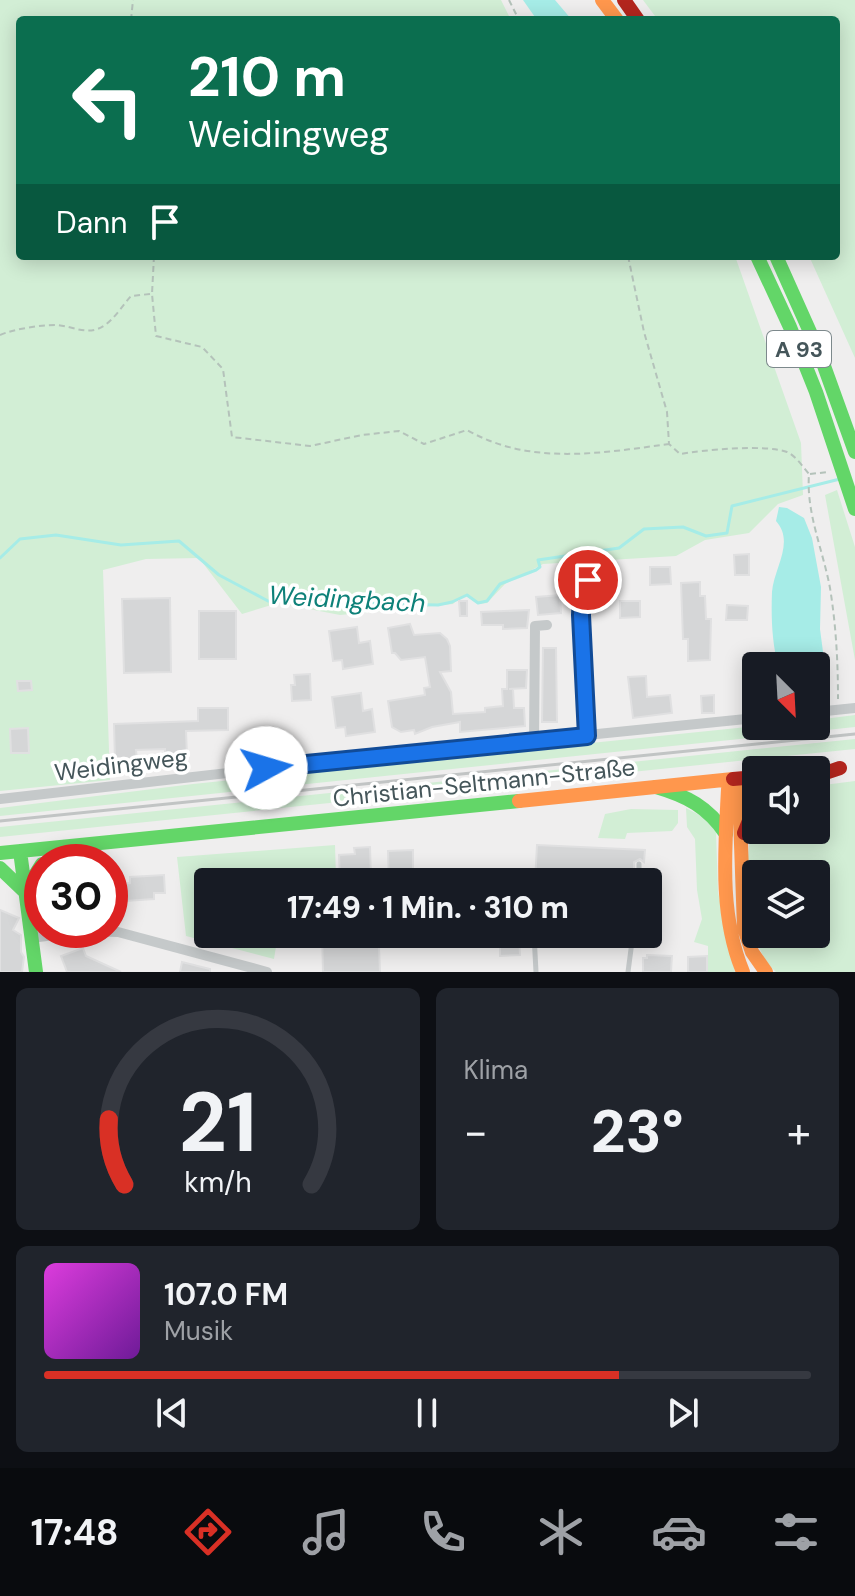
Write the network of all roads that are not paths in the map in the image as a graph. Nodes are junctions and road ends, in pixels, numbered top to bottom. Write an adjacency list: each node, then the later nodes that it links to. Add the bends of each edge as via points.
1 (759, 260): 4 (main road, A 93, via 790,327)
2 (778, 260): 3 (main road, A 93)
3 (853, 446)
4 (854, 503)
5 (588, 580): 10 (street, via 581,615)
6 (547, 625): 11 (street, via 535,626)
7 (855, 708): 8 (street)
8 (830, 711)
9 (742, 719): 10 (street, Weidingweg)
10 (587, 736): 11 (street, Weidingweg)
11 (534, 741): 15 (street, Weidingweg)
12 (742, 778): 13 (main road, Christian-Seltmann-Straße)
13 (733, 779): 14 (main road, Christian-Seltmann-Straße); 16 (main road); 18 (main road, via 739,788)
14 (656, 787): 16 (main road, via 700,803); 19 (main road, Christian-Seltmann-Straße)
15 (0, 799)
16 (726, 834): 36 (main road, via 727,921)
17 (742, 839): 18 (main road)
18 (741, 843): 37 (main road, via 744,928)
19 (92, 844)
20 (20, 851): 21 (main road, Christian-Seltmann-Straße); 22 (main road, Christian-Seltmann-Straße); 26 (main road)
21 (24, 851)
22 (0, 853)
23 (639, 864): 25 (lane)
24 (0, 868): 27 (main road)
25 (639, 868)
26 (24, 884)
27 (24, 891)
28 (128, 935): 33 (street)
29 (32, 948): 32 (main road)
30 (535, 948): 34 (lane)
31 (631, 948): 35 (lane)
32 (36, 972)
33 (267, 972)
34 (536, 972)
35 (628, 972)
36 (743, 972)
37 (766, 972)

